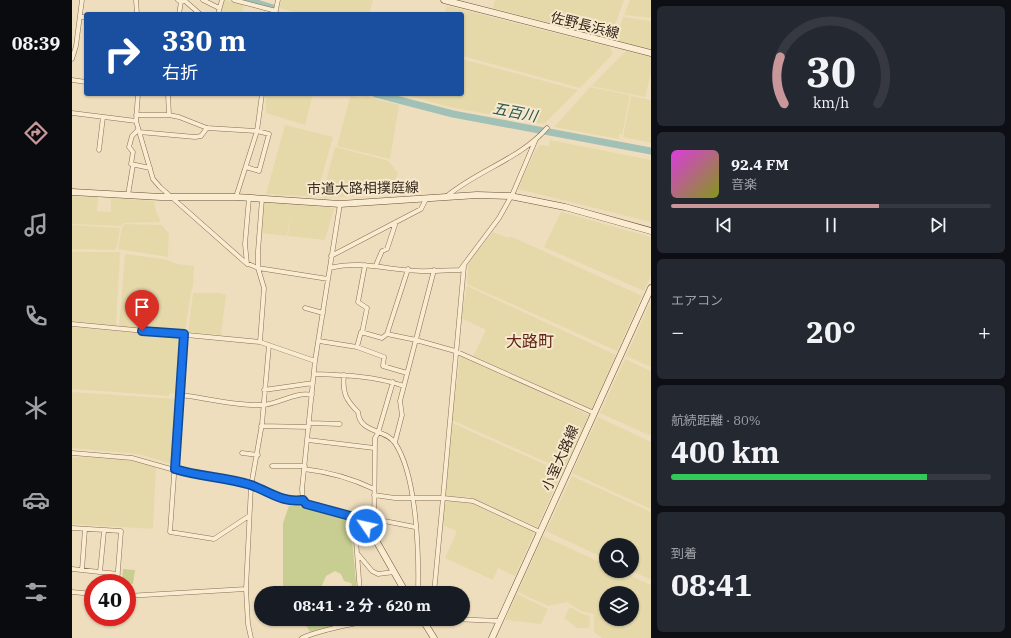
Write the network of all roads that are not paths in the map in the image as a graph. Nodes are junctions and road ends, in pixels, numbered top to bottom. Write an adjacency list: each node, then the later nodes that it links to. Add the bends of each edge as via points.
1 (82, 0): 15 (street)
2 (136, 0): 10 (street)
3 (203, 0): 9 (street)
4 (222, 0): 9 (street)
5 (234, 0): 14 (street)
6 (278, 0): 14 (street)
7 (444, 0): 18 (street, 佐野長浜線)
8 (179, 1): 11 (street); 12 (street, via 184,0)
9 (219, 8): 13 (street)
10 (137, 12)
11 (179, 12)
12 (198, 12)
13 (218, 12)
14 (275, 12)
15 (80, 17): 16 (street); 17 (street)
16 (84, 17)
17 (73, 53): 19 (street)
18 (651, 53)
19 (72, 59)
20 (72, 80): 21 (street)
21 (84, 82)
22 (138, 96): 26 (street)
23 (168, 96): 27 (street)
24 (262, 96): 33 (street)
25 (72, 113): 28 (street)
26 (136, 115): 27 (street); 29 (street)
27 (168, 115): 30 (street)
28 (104, 117): 29 (street); 35 (street)
29 (136, 121): 32 (street)
30 (207, 128): 32 (street, via 201,136 195,137); 33 (street)
31 (547, 128): 34 (street)
32 (139, 131): 36 (street, via 132,136 129,147 133,152); 38 (street)
33 (257, 131): 37 (street); 37 (street, via 269,134 259,170)
34 (536, 139): 42 (street, via 518,153); 43 (street)
35 (99, 150)
36 (133, 165): 38 (street); 40 (street)
37 (246, 167): 44 (street)
38 (150, 168): 41 (street, via 153,179)
39 (72, 192): 40 (street, 市道大路相撲庭線)
40 (128, 195): 41 (street, 市道大路相撲庭線)
41 (171, 196): 44 (street, 市道大路相撲庭線); 52 (street)
42 (447, 196): 43 (street, 市道大路相撲庭線); 47 (street, 市道大路相撲庭線)
43 (510, 196): 50 (street, 市道大路相撲庭線, via 564,207); 55 (street, via 499,218)
44 (236, 197): 45 (street, 市道大路相撲庭線)
45 (249, 198): 46 (street, 市道大路相撲庭線); 52 (street, via 245,244)
46 (262, 198): 48 (street, 市道大路相撲庭線); 56 (street)
47 (426, 199): 48 (street, 市道大路相撲庭線); 49 (street, via 421,209)
48 (340, 204): 51 (street)
49 (396, 222): 51 (street); 54 (street, via 387,249 382,251)
50 (651, 231)
51 (331, 256): 57 (street)
52 (247, 264): 56 (street)
53 (365, 265): 54 (street); 57 (street); 65 (street, via 358,302 367,308)
54 (376, 265): 58 (street)
55 (464, 266): 59 (street, via 460,270); 73 (street)
56 (258, 268): 60 (street); 70 (street, via 264,288)
57 (330, 268): 60 (street)
58 (408, 269): 59 (street); 67 (street)
59 (434, 270): 68 (street)
60 (328, 279): 63 (street)
61 (651, 288): 85 (street, 小室大路線)
62 (305, 308): 63 (street)
63 (323, 313): 69 (street)
64 (72, 324): 66 (street)
65 (362, 333): 67 (street, via 382,338); 72 (street)
66 (184, 334): 70 (street); 82 (street)
67 (387, 334): 68 (street)
68 (416, 340): 73 (street); 75 (street)
69 (319, 341): 72 (street); 74 (street)
70 (260, 342): 71 (street)
71 (269, 345): 74 (street); 81 (street)
72 (357, 347): 75 (street, via 384,357 383,366)
73 (455, 352): 85 (street); 103 (street)
74 (315, 361): 76 (street)
75 (407, 373): 80 (street)
76 (314, 374): 77 (street); 79 (street)
77 (344, 375): 78 (street); 89 (street, via 347,402 358,412 359,420 368,429)
78 (393, 382): 80 (street); 89 (street)
79 (313, 383): 81 (street); 83 (street)
80 (404, 386): 91 (street, via 400,401 402,415)
81 (264, 390): 84 (street)
82 (181, 395): 84 (street); 98 (street)
83 (312, 395): 84 (street, via 296,395); 87 (street)
84 (262, 406): 88 (street)
85 (594, 413): 112 (street, 小室大路線)
86 (340, 424): 87 (street)
87 (309, 425): 88 (street); 90 (street)
88 (261, 426): 95 (street)
89 (378, 433): 91 (street); 92 (street)
90 (308, 440): 92 (street); 97 (street)
91 (394, 442): 102 (street, via 409,475)
92 (374, 448): 100 (street)
93 (72, 453): 98 (street, via 132,458)
94 (242, 453): 95 (street)
95 (258, 455): 99 (street)
96 (272, 466): 97 (street)
97 (304, 467): 100 (street, via 351,478); 104 (street)
98 (175, 469): 99 (street, via 192,475); 105 (street, via 170,532 214,539)
99 (251, 486): 104 (street, via 285,500); 105 (street)
100 (374, 489): 101 (street)
101 (374, 495): 102 (street); 107 (street)
102 (412, 498): 103 (street); 108 (street)
103 (442, 498): 112 (street, via 473,501); 123 (street)
104 (303, 500): 106 (street, via 306,504)
105 (249, 516): 124 (street)
106 (356, 518): 107 (street); 113 (street); 114 (street)
107 (374, 520): 108 (street); 113 (street)
108 (415, 527): 122 (street)
109 (72, 528): 110 (street)
110 (85, 529): 111 (street); 116 (street)
111 (104, 531): 117 (street); 119 (street, via 121,531)
112 (540, 532): 129 (street, 小室大路線)
113 (374, 537): 118 (street)
114 (357, 553): 118 (street, via 372,571 378,574); 120 (street)
115 (72, 569): 116 (street)
116 (82, 570): 117 (street)
117 (100, 572): 119 (street)
118 (394, 572): 121 (street)
119 (118, 574)
120 (359, 586)
121 (402, 586)
122 (418, 586)
123 (435, 586)
124 (246, 589): 127 (street); 132 (street)
125 (72, 592): 126 (street)
126 (84, 593)
127 (136, 595)
128 (470, 620): 129 (street)
129 (499, 621): 135 (street, 小室大路線)
130 (340, 626): 133 (street, via 316,631)
131 (426, 626): 134 (street)
132 (251, 638)
133 (302, 638)
134 (434, 638)
135 (492, 638)

